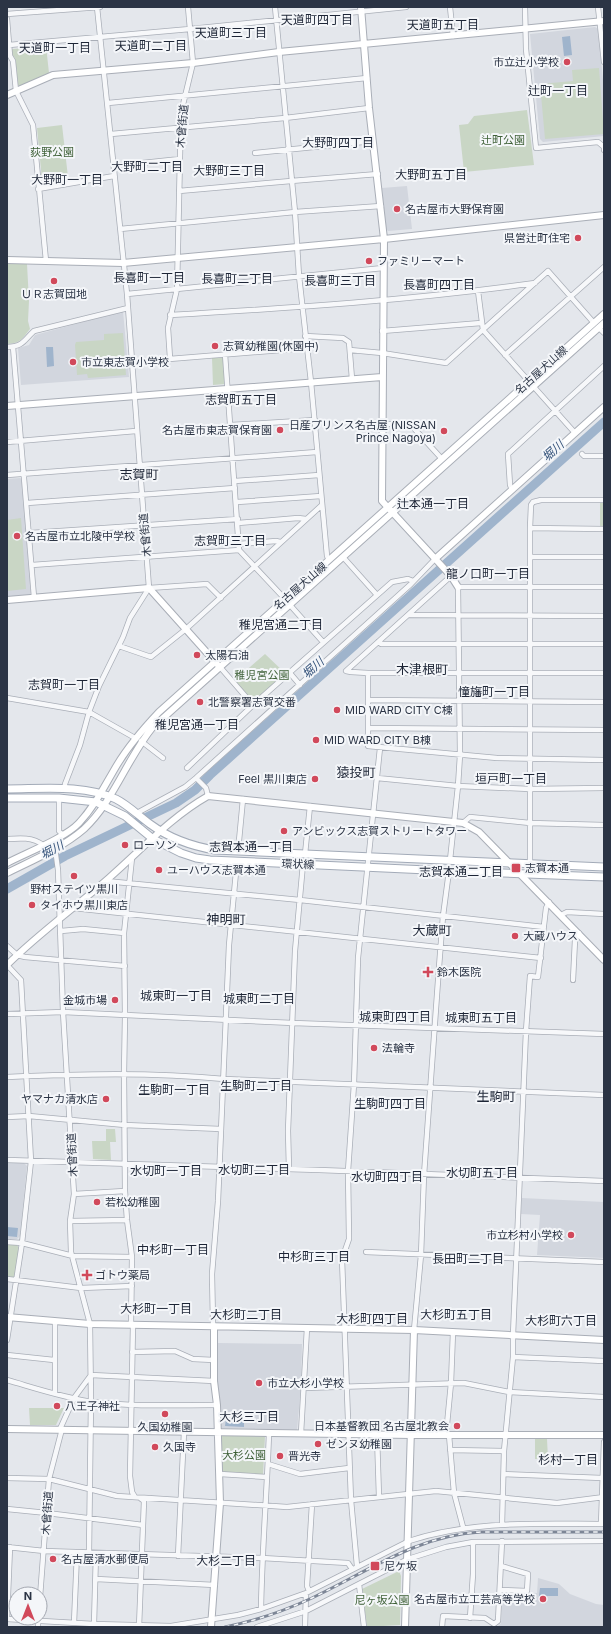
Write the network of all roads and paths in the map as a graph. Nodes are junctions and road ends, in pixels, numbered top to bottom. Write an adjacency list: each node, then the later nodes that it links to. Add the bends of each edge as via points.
1 (98, 7): 9 (street); 15 (street, 木曾街道)
2 (188, 7): 14 (street, 木曾街道)
3 (275, 7): 11 (street)
4 (406, 7): 8 (street)
5 (450, 7): 16 (street)
6 (525, 7): 13 (street)
7 (598, 7): 12 (street)
8 (361, 9): 11 (street); 18 (street)
9 (7, 14)
10 (7, 19): 17 (street)
11 (276, 21): 14 (street); 19 (street)
12 (602, 21): 13 (street); 20 (street)
13 (526, 28): 16 (street); 35 (street, via 536,148 598,142)
14 (190, 30): 15 (street); 21 (street, 木曾街道)
15 (100, 36): 17 (street); 22 (street, 木曾街道)
16 (453, 36): 18 (street)
17 (9, 45): 25 (street)
18 (363, 45): 19 (street); 23 (street)
19 (279, 52): 21 (street); 24 (street)
20 (604, 59)
21 (194, 63): 22 (street); 27 (street, 木曾街道)
22 (104, 70): 25 (street, via 53,75); 28 (street, 木曾街道)
23 (367, 78): 24 (street); 29 (street)
24 (282, 86): 27 (street); 30 (street)
25 (16, 91): 26 (street); 42 (street, via 33,125)
26 (7, 95)
27 (185, 96): 28 (street); 31 (street, 木曾街道)
28 (108, 103): 32 (street, 木曾街道)
29 (369, 108): 30 (street); 33 (street)
30 (286, 118): 31 (street); 34 (street)
31 (181, 127): 32 (street); 37 (street, 木曾街道)
32 (111, 134): 38 (street, 木曾街道)
33 (373, 141): 34 (street); 39 (street)
34 (289, 149): 36 (street); 41 (street)
35 (604, 150)
36 (255, 153)
37 (180, 159): 38 (street); 43 (street, 木曾街道)
38 (114, 166): 40 (street, 木曾街道)
39 (378, 174): 41 (street); 44 (street)
40 (114, 176): 42 (street); 48 (street, 木曾街道)
41 (291, 180): 43 (street); 45 (street)
42 (38, 189): 53 (street)
43 (179, 191): 47 (street, 木曾街道)
44 (381, 206): 45 (street); 49 (street)
45 (294, 212): 47 (street); 50 (street)
46 (604, 216): 49 (street)
47 (178, 223): 48 (street); 51 (street, 木曾街道)
48 (120, 229): 54 (street, 木曾街道)
49 (384, 239): 50 (street); 56 (street)
50 (297, 247): 51 (street); 57 (street)
51 (176, 259): 54 (street); 59 (street, 木曾街道)
52 (7, 260): 53 (street)
53 (46, 261): 54 (street)
54 (123, 263): 61 (street, 木曾街道)
55 (604, 267): 62 (street)
56 (383, 268): 57 (street); 63 (street)
57 (299, 276): 59 (street); 64 (street)
58 (535, 283): 60 (street); 62 (street, via 548,271); 71 (street)
59 (177, 289): 61 (street); 67 (street, 木曾街道)
60 (478, 291): 63 (street); 68 (street)
61 (126, 294): 65 (street, 木曾街道)
62 (571, 296): 69 (street); 81 (street)
63 (382, 300): 64 (street); 72 (street)
64 (302, 307): 67 (street); 74 (street)
65 (128, 308): 76 (street, via 34,331 25,343); 83 (street, 木曾街道)
66 (604, 314): 69 (street, 名古屋犬山線)
67 (170, 316): 82 (street, 木曾街道)
68 (481, 323): 71 (street); 72 (street)
69 (594, 323): 87 (street, 名古屋犬山線)
70 (601, 326): 73 (street); 89 (street, 名古屋犬山線)
71 (483, 330): 79 (street, via 446,363); 81 (street)
72 (382, 331): 79 (street)
73 (604, 334)
74 (305, 336): 77 (street); 78 (street, via 344,338 349,342)
75 (7, 347): 76 (street)
76 (13, 347): 92 (street)
77 (306, 348): 80 (street); 88 (street)
78 (350, 350): 79 (street); 86 (street)
79 (382, 353): 85 (street)
80 (225, 354): 82 (street); 90 (street)
81 (505, 355): 87 (street)
82 (170, 358): 83 (street)
83 (132, 362): 91 (street, 木曾街道)
84 (604, 366): 95 (street)
85 (382, 377): 86 (street); 97 (street)
86 (352, 379): 88 (street)
87 (529, 381): 89 (street); 107 (street, 名古屋犬山線)
88 (311, 382): 90 (street); 96 (street)
89 (533, 387): 95 (street); 122 (street, 名古屋犬山線)
90 (228, 389): 91 (street); 98 (street)
91 (134, 396): 92 (street); 99 (street, 木曾街道)
92 (18, 405): 93 (street); 101 (street)
93 (7, 406)
94 (604, 407): 100 (street)
95 (556, 410): 100 (street); 114 (street, via 508,454)
96 (314, 420): 98 (street); 103 (street)
97 (383, 424): 107 (street, via 410,424); 121 (street, via 382,501)
98 (231, 425): 106 (street)
99 (136, 431): 101 (street); 108 (street, 木曾街道)
100 (575, 433): 114 (street)
101 (22, 441): 102 (street); 109 (street)
102 (7, 442)
103 (317, 452): 106 (street); 111 (street)
104 (582, 454): 105 (street)
105 (604, 456)
106 (233, 458): 108 (street); 112 (street)
107 (442, 459): 121 (street, 名古屋犬山線)
108 (139, 464): 109 (street); 115 (street, 木曾街道)
109 (24, 474): 110 (street); 119 (street)
110 (7, 475)
111 (320, 475): 112 (street); 116 (street)
112 (235, 481): 113 (street)
113 (235, 488): 115 (street); 118 (street)
114 (512, 490): 137 (street)
115 (142, 494): 119 (street); 125 (street, 木曾街道)
116 (321, 496): 118 (street); 120 (street)
117 (604, 500): 126 (street, via 533,502)
118 (237, 502): 124 (street)
119 (27, 503): 128 (street)
120 (322, 505): 123 (street); 136 (street)
121 (387, 508): 122 (street); 136 (street, 名古屋犬山線)
122 (392, 512): 133 (street, 名古屋犬山線); 137 (street)
123 (306, 519): 124 (street); 129 (street)
124 (238, 521): 125 (street); 130 (street)
125 (144, 525): 128 (street); 132 (street, 木曾街道)
126 (530, 528): 127 (street); 134 (street)
127 (604, 529)
128 (30, 533): 138 (street)
129 (280, 542): 130 (street); 139 (street)
130 (239, 544): 131 (street)
131 (239, 550): 132 (street); 139 (street)
132 (147, 557): 138 (street); 145 (street, 木曾街道)
133 (343, 557): 146 (street); 151 (street, 名古屋犬山線)
134 (530, 557): 135 (street); 143 (street)
135 (604, 557)
136 (329, 560): 149 (street, 名古屋犬山線)
137 (437, 561): 140 (street); 141 (street)
138 (32, 565): 147 (street)
139 (255, 566): 148 (street); 149 (street)
140 (449, 574): 142 (street); 152 (street)
141 (413, 581): 146 (street, via 408,579 392,582); 170 (street)
142 (458, 587): 143 (street); 153 (street)
143 (530, 587): 144 (street); 154 (street)
144 (604, 587)
145 (149, 588): 147 (street); 148 (street, via 207,584); 156 (street); 162 (street, via 130,618)
146 (377, 595): 157 (street)
147 (34, 597): 150 (street)
148 (221, 598): 156 (street)
149 (285, 599): 163 (street, 名古屋犬山線)
150 (7, 600)
151 (290, 605): 157 (street); 164 (street, 名古屋犬山線)
152 (409, 615): 153 (street); 158 (street)
153 (458, 616): 154 (street); 159 (street)
154 (530, 616): 155 (street); 160 (street)
155 (604, 616)
156 (186, 629): 162 (street, via 151,657); 163 (street)
157 (323, 642): 165 (street)
158 (378, 642): 159 (street); 166 (street, via 346,671)
159 (458, 644): 160 (street); 167 (street)
160 (530, 644): 161 (street); 168 (street)
161 (604, 644)
162 (119, 646): 177 (street)
163 (214, 662): 164 (street); 182 (street, 名古屋犬山線, via 159,712)
164 (220, 667): 176 (street); 183 (street, 名古屋犬山線)
165 (289, 672): 170 (street); 176 (street)
166 (368, 673): 167 (street); 172 (street)
167 (458, 673): 168 (street); 173 (street)
168 (530, 673): 169 (street); 175 (street)
169 (604, 673)
170 (300, 684): 191 (street)
171 (7, 698): 177 (street)
172 (368, 700): 173 (street); 178 (street)
173 (459, 701): 175 (street); 179 (street)
174 (604, 702): 175 (street)
175 (530, 703): 180 (street)
176 (253, 705): 189 (street)
177 (89, 712): 182 (street); 195 (street)
178 (368, 728): 179 (street); 184 (street, via 368,746)
179 (459, 729): 180 (street); 185 (street)
180 (530, 730): 181 (street); 187 (street)
181 (604, 730)
182 (135, 738): 197 (street, 名古屋犬山線)
183 (141, 741): 186 (street); 198 (street, 名古屋犬山線)
184 (380, 748): 185 (street); 190 (street)
185 (460, 755): 187 (street); 192 (street)
186 (163, 758)
187 (530, 758): 188 (street); 196 (street)
188 (604, 760)
189 (187, 768)
190 (377, 778): 192 (street); 206 (street)
191 (197, 779): 199 (street, via 206,788); 207 (street)
192 (458, 786): 196 (street); 208 (street)
193 (604, 788): 196 (street)
194 (7, 789): 195 (main road, 環状線)
195 (65, 789): 197 (main road, 環状線)
196 (530, 789): 210 (street)
197 (101, 794): 198 (main road, 環状線); 203 (street, 名古屋犬山線)
198 (108, 796): 204 (street, 名古屋犬山線); 207 (main road, 環状線)
199 (208, 796): 202 (street); 212 (street)
200 (7, 798): 201 (main road, 環状線)
201 (59, 798): 203 (main road, 環状線); 213 (street, via 59,831)
202 (243, 799): 205 (street); 218 (street)
203 (96, 802): 204 (main road, 環状線); 213 (street, 名古屋犬山線, via 78,824)
204 (104, 805): 215 (main road, 環状線, via 131,820); 217 (street, 名古屋犬山線, via 84,828)
205 (310, 806): 206 (street); 219 (street)
206 (374, 813): 208 (street); 220 (street)
207 (138, 814): 212 (main road, 環状線)
208 (453, 821): 209 (street); 222 (street)
209 (464, 823): 210 (street, via 470,817); 225 (street, via 480,832)
210 (530, 823): 211 (street); 226 (street)
211 (604, 826)
212 (160, 831): 215 (street); 218 (main road, 環状線, via 202,848)
213 (62, 835): 216 (street, 名古屋犬山線)
214 (7, 839): 216 (street, via 37,840)
215 (153, 839): 221 (street); 224 (main road, 環状線, via 196,858)
216 (43, 845): 223 (street, 名古屋犬山線)
217 (56, 851): 231 (street, 名古屋犬山線); 245 (street, 木曾街道)
218 (238, 851): 219 (main road, 環状線)
219 (305, 854): 220 (main road, 環状線)
220 (369, 857): 222 (main road, 環状線); 228 (street)
221 (132, 858): 234 (street); 235 (street)
222 (450, 860): 225 (main road, 環状線)
223 (8, 862)
224 (237, 862): 227 (main road, 環状線); 236 (street)
225 (509, 863): 226 (main road, 環状線); 232 (street)
226 (530, 863): 229 (main road, 環状線)
227 (303, 864): 228 (main road, 環状線); 237 (street)
228 (367, 867): 230 (main road, 環状線); 239 (street)
229 (604, 867)
230 (449, 872): 232 (main road, 環状線); 244 (street)
231 (7, 873)
232 (520, 874): 233 (main road, 環状線); 238 (street)
233 (604, 877)
234 (106, 881): 235 (street); 240 (street)
235 (130, 883): 236 (street); 241 (street)
236 (234, 894): 237 (street); 246 (street)
237 (300, 900): 239 (street); 249 (street)
238 (549, 902): 243 (street); 247 (street)
239 (364, 907): 244 (street); 252 (street)
240 (73, 908): 241 (street); 245 (street)
241 (127, 914): 246 (street); 250 (street)
242 (604, 914): 243 (street, via 567,912)
243 (561, 915): 251 (street)
244 (443, 916): 247 (street); 254 (street)
245 (60, 919): 248 (street, 木曾街道); 255 (street)
246 (230, 925): 249 (street); 266 (street)
247 (544, 927): 256 (street)
248 (61, 931): 250 (street, via 83,929); 258 (street, 木曾街道)
249 (298, 932): 252 (street); 267 (street)
250 (124, 933): 260 (street)
251 (579, 933): 257 (street); 261 (street, via 575,940)
252 (360, 938): 254 (street); 268 (street)
253 (7, 946): 255 (street)
254 (441, 947): 256 (street); 269 (street)
255 (17, 955): 258 (street); 259 (street)
256 (541, 958): 270 (street, via 538,977 530,976)
257 (604, 960)
258 (62, 961): 260 (street); 262 (street, 木曾街道)
259 (7, 965): 264 (street, via 21,980)
260 (125, 966): 265 (street)
261 (572, 980)
262 (64, 1012): 264 (street); 265 (street); 273 (street, 木曾街道)
263 (7, 1014): 264 (street)
264 (24, 1014): 274 (street)
265 (125, 1016): 266 (street); 272 (street)
266 (225, 1020): 267 (street); 276 (street)
267 (292, 1023): 268 (street); 277 (street)
268 (356, 1026): 269 (street); 278 (street)
269 (435, 1029): 270 (street); 279 (street)
270 (526, 1031): 271 (street); 280 (street)
271 (604, 1034)
272 (124, 1074): 273 (street); 276 (street); 285 (street)
273 (68, 1075): 274 (street); 284 (street, 木曾街道)
274 (27, 1076): 275 (street); 282 (street)
275 (7, 1078)
276 (224, 1079): 277 (street); 286 (street)
277 (290, 1081): 278 (street); 292 (street)
278 (354, 1084): 279 (street); 293 (street)
279 (430, 1087): 280 (street); 294 (street)
280 (524, 1091): 281 (street); 295 (street)
281 (604, 1095)
282 (29, 1116): 283 (street); 284 (street); 288 (street)
283 (7, 1117)
284 (70, 1121): 285 (street); 289 (street, 木曾街道)
285 (125, 1125): 286 (street); 290 (street)
286 (221, 1129): 291 (street)
287 (7, 1160): 288 (street)
288 (31, 1162): 289 (street); 302 (street)
289 (72, 1162): 290 (street); 298 (street, 木曾街道)
290 (125, 1163): 291 (street); 297 (street)
291 (219, 1167): 292 (street); 317 (street, via 212,1274)
292 (289, 1169): 293 (street)
293 (348, 1171): 294 (street); 319 (street, via 349,1238 342,1259)
294 (424, 1175): 295 (street); 304 (street)
295 (520, 1178): 296 (street); 307 (street)
296 (604, 1182)
297 (125, 1191): 298 (street); 299 (street)
298 (74, 1194): 300 (street, 木曾街道)
299 (127, 1220): 300 (street); 306 (street)
300 (70, 1221): 305 (street, 木曾街道)
301 (7, 1242): 302 (street)
302 (22, 1243): 305 (street); 310 (street)
303 (366, 1252): 304 (street)
304 (421, 1254): 307 (street); 320 (street)
305 (72, 1256): 306 (street); 312 (street, 木曾街道)
306 (132, 1257): 311 (street)
307 (516, 1258): 308 (street); 322 (street)
308 (604, 1262)
309 (7, 1279): 310 (street)
310 (17, 1281): 312 (street); 313 (street)
311 (132, 1286): 312 (street); 316 (street)
312 (81, 1288): 315 (street, 木曾街道)
313 (9, 1317): 314 (street); 323 (street)
314 (55, 1322): 315 (street); 328 (street)
315 (90, 1324): 316 (street); 331 (street, 木曾街道)
316 (132, 1325): 317 (street); 325 (street)
317 (214, 1327): 318 (street); 329 (street)
318 (307, 1328): 319 (street); 338 (street)
319 (344, 1329): 320 (street); 337 (street)
320 (414, 1330): 321 (street); 336 (street)
321 (453, 1332): 322 (street); 335 (street)
322 (513, 1335): 324 (street); 327 (street)
323 (7, 1340)
324 (604, 1340)
325 (132, 1352): 329 (street, via 175,1351 193,1359); 332 (street)
326 (7, 1356): 328 (street)
327 (513, 1357): 330 (street); 339 (street)
328 (54, 1360): 340 (street)
329 (214, 1360): 334 (street)
330 (604, 1361)
331 (91, 1375): 332 (street); 342 (street, 木曾街道); 343 (street)
332 (132, 1377): 334 (street); 344 (street)
333 (7, 1380): 340 (street)
334 (214, 1381): 345 (street)
335 (451, 1383): 336 (street); 339 (street); 356 (street)
336 (413, 1384): 337 (street); 359 (street)
337 (347, 1387): 338 (street); 354 (street)
338 (304, 1388): 353 (street)
339 (509, 1392): 341 (street); 357 (street)
340 (55, 1393): 342 (street)
341 (604, 1397)
342 (74, 1398): 343 (street); 347 (street, 木曾街道)
343 (91, 1402): 344 (street); 348 (street)
344 (131, 1405): 345 (street); 349 (street)
345 (217, 1405): 351 (street)
346 (7, 1429): 347 (street)
347 (61, 1430): 348 (street); 370 (street, 木曾街道)
348 (91, 1430): 349 (street); 371 (street)
349 (130, 1431): 350 (street); 376 (street, via 130,1476 132,1492)
350 (184, 1432): 351 (street); 379 (street)
351 (218, 1432): 352 (street); 365 (street)
352 (269, 1433): 353 (street); 363 (street)
353 (301, 1433): 354 (street)
354 (348, 1434): 355 (street); 364 (street)
355 (377, 1435): 359 (street); 374 (street)
356 (448, 1435): 357 (street); 359 (street); 361 (street)
357 (505, 1435): 358 (street); 362 (street)
358 (604, 1435)
359 (412, 1436): 373 (street)
360 (604, 1442): 369 (street)
361 (450, 1450): 362 (street); 372 (street)
362 (504, 1450): 366 (street)
363 (268, 1464): 364 (street, via 300,1474); 367 (street)
364 (349, 1468): 378 (street)
365 (220, 1474): 367 (street); 380 (street)
366 (504, 1474): 369 (street); 377 (street)
367 (267, 1477): 382 (street)
368 (7, 1478): 370 (street)
369 (602, 1478): 375 (street)
370 (49, 1479): 371 (street); 384 (street, 木曾街道)
371 (89, 1490): 376 (street); 385 (street)
372 (454, 1493): 373 (street, via 436,1491); 377 (street); 389 (street)
373 (410, 1494): 374 (street); 390 (street)
374 (379, 1497): 378 (street)
375 (603, 1497): 377 (street, via 557,1503); 386 (street)
376 (138, 1498): 379 (street); 387 (street, via 144,1501)
377 (503, 1498): 388 (street)
378 (351, 1500): 381 (street); 406 (street)
379 (181, 1501): 380 (street); 400 (street)
380 (220, 1503): 382 (street); 401 (street)
381 (312, 1504): 382 (street); 404 (street)
382 (266, 1506): 402 (street)
383 (7, 1509): 384 (street)
384 (46, 1513): 385 (street); 395 (street, 木曾街道)
385 (89, 1518): 387 (street); 397 (street)
386 (602, 1524): 388 (street)
387 (143, 1525): 399 (street)
388 (502, 1525): 389 (street)
389 (463, 1527): 390 (street)
390 (409, 1541): 403 (street); 406 (street)
391 (502, 1541): 392 (street); 393 (street); 405 (street)
392 (604, 1541)
393 (473, 1542): 403 (street); 417 (street, via 474,1574)
394 (8, 1547): 395 (street); 408 (street)
395 (44, 1551): 396 (street); 412 (street, 木曾街道)
396 (77, 1553): 397 (street); 421 (street)
397 (88, 1553): 398 (street)
398 (96, 1553): 399 (street); 407 (street)
399 (142, 1555): 400 (street); 409 (street)
400 (178, 1556): 401 (street)
401 (217, 1558): 402 (street); 411 (street)
402 (262, 1558): 404 (street); 415 (street)
403 (408, 1559): 410 (street); 430 (street)
404 (309, 1560): 406 (street, via 348,1563); 414 (street)
405 (501, 1566): 413 (street); 413 (street, via 528,1574 527,1591)
406 (355, 1568): 414 (street)
407 (96, 1579): 409 (street); 422 (street)
408 (8, 1580): 418 (street)
409 (141, 1582): 411 (street); 424 (street)
410 (359, 1584): 416 (street); 429 (street)
411 (215, 1585): 423 (street)
412 (41, 1586)
413 (500, 1590): 425 (street, via 498,1621)
414 (307, 1592): 415 (street); 416 (street)
415 (261, 1610): 423 (street)
416 (306, 1611): 420 (street); 428 (street)
417 (470, 1618): 425 (street, via 485,1618); 431 (street, via 443,1616)
418 (7, 1619)
419 (48, 1620): 421 (street)
420 (277, 1621): 426 (street); 427 (street)
421 (74, 1623): 422 (street)
422 (94, 1624): 424 (street)
423 (212, 1624): 424 (street)
424 (139, 1626)
425 (492, 1626)
426 (257, 1627)
427 (277, 1627)
428 (305, 1627)
429 (364, 1627)
430 (405, 1627)
431 (442, 1627)

